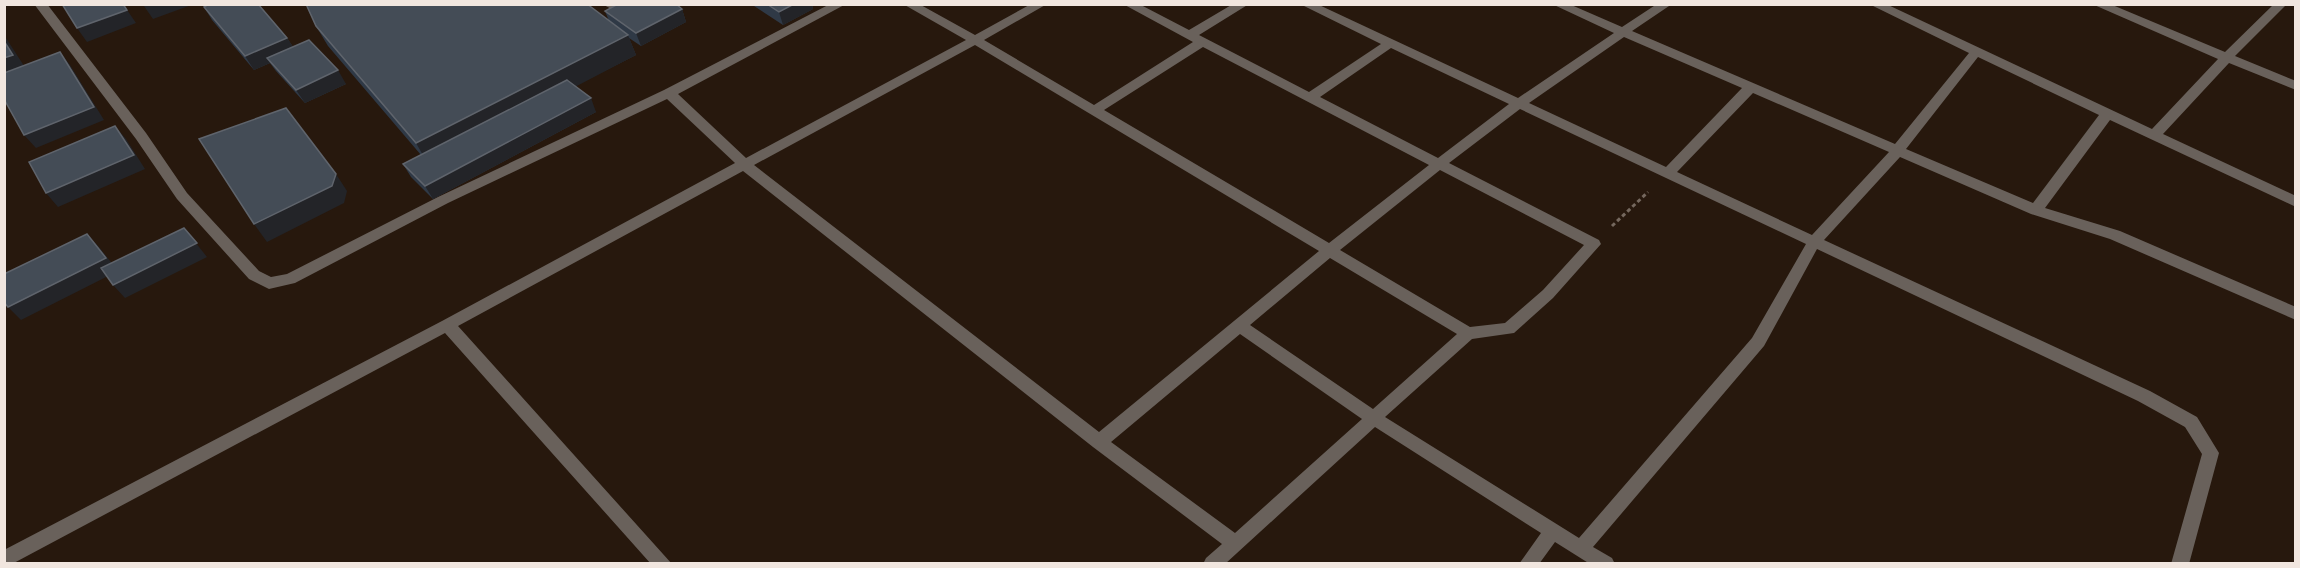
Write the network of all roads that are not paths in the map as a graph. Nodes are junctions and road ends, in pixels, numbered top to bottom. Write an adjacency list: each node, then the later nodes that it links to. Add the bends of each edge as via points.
1 (40, 4): 24 (street, via 182,196 254,275 269,283 290,279 443,200)
2 (608, 4): 3 (street, via 616,8)
3 (628, 4)
4 (840, 4): 24 (street)
5 (909, 4): 17 (street)
6 (1041, 4): 17 (street)
7 (1129, 4): 16 (street)
8 (1244, 4): 16 (street)
9 (1306, 4): 19 (street)
10 (1558, 4): 15 (street)
11 (1666, 4): 15 (street)
12 (1875, 4): 20 (street)
13 (2098, 4): 21 (street)
14 (2281, 4): 21 (street)
15 (1623, 31): 23 (street); 26 (street)
16 (1190, 35): 18 (street)
17 (976, 40): 27 (street); 32 (street)
18 (1202, 42): 25 (street); 27 (street)
19 (1389, 44): 25 (street); 26 (street)
20 (1976, 52): 28 (street); 30 (street)
21 (2226, 58): 22 (street); 29 (street)
22 (2295, 86)
23 (1751, 87): 30 (street); 33 (street)
24 (669, 93): 32 (street)
25 (1310, 98): 31 (street)
26 (1520, 105): 31 (street); 33 (street)
27 (1095, 110): 37 (street)
28 (2107, 114): 29 (street); 35 (street)
29 (2153, 136): 34 (street)
30 (1898, 150): 35 (street); 36 (street)
31 (1438, 162): 37 (street); 41 (street, via 1594,244 1509,329)
32 (745, 165): 39 (street); 43 (street)
33 (1668, 173): 36 (street)
34 (2295, 202)
35 (2036, 210): 38 (street, via 2115,235)
36 (1814, 242): 46 (street, via 1758,342); 52 (street, via 2192,422 2211,453)
37 (1330, 251): 40 (street); 41 (street)
38 (2295, 314)
39 (447, 325): 47 (street); 48 (street)
40 (1240, 326): 42 (street); 43 (street)
41 (1468, 333): 42 (street)
42 (1373, 418): 44 (street); 45 (street)
43 (1099, 442): 45 (street)
44 (1553, 531): 46 (street); 50 (street)
45 (1235, 543): 49 (street)
46 (1582, 547): 51 (street)
47 (4, 559)
48 (663, 564)
49 (1212, 564)
50 (1528, 564)
51 (1606, 564)
52 (2180, 564)

